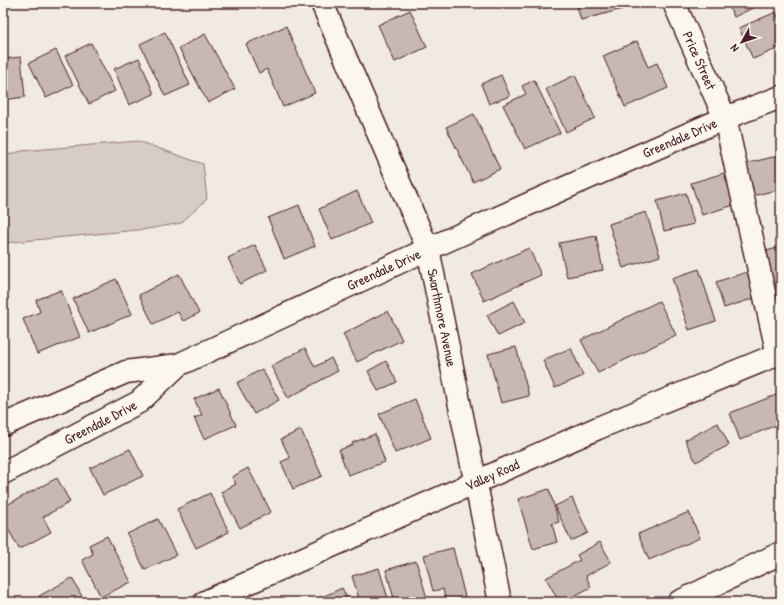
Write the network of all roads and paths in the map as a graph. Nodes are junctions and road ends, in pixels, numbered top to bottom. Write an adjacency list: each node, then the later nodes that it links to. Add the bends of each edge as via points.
1 (322, 3): 5 (street, Swarthmore Avenue)
2 (674, 3): 4 (street, Price Street)
3 (781, 97): 4 (street, Greendale Drive)
4 (725, 118): 5 (street, Greendale Drive); 6 (street, Price Street)
5 (428, 249): 7 (street, Greendale Drive); 10 (street, Swarthmore Avenue)
6 (780, 354): 10 (street, Valley Road, via 598,428)
7 (178, 365): 8 (street, via 126,372); 9 (street, Greendale Drive, via 139,402)
8 (3, 426)
9 (3, 473)
10 (476, 482): 12 (street, Valley Road); 13 (street, Swarthmore Avenue)
11 (781, 554): 14 (street)
12 (205, 602)
13 (500, 602)
14 (679, 602)

